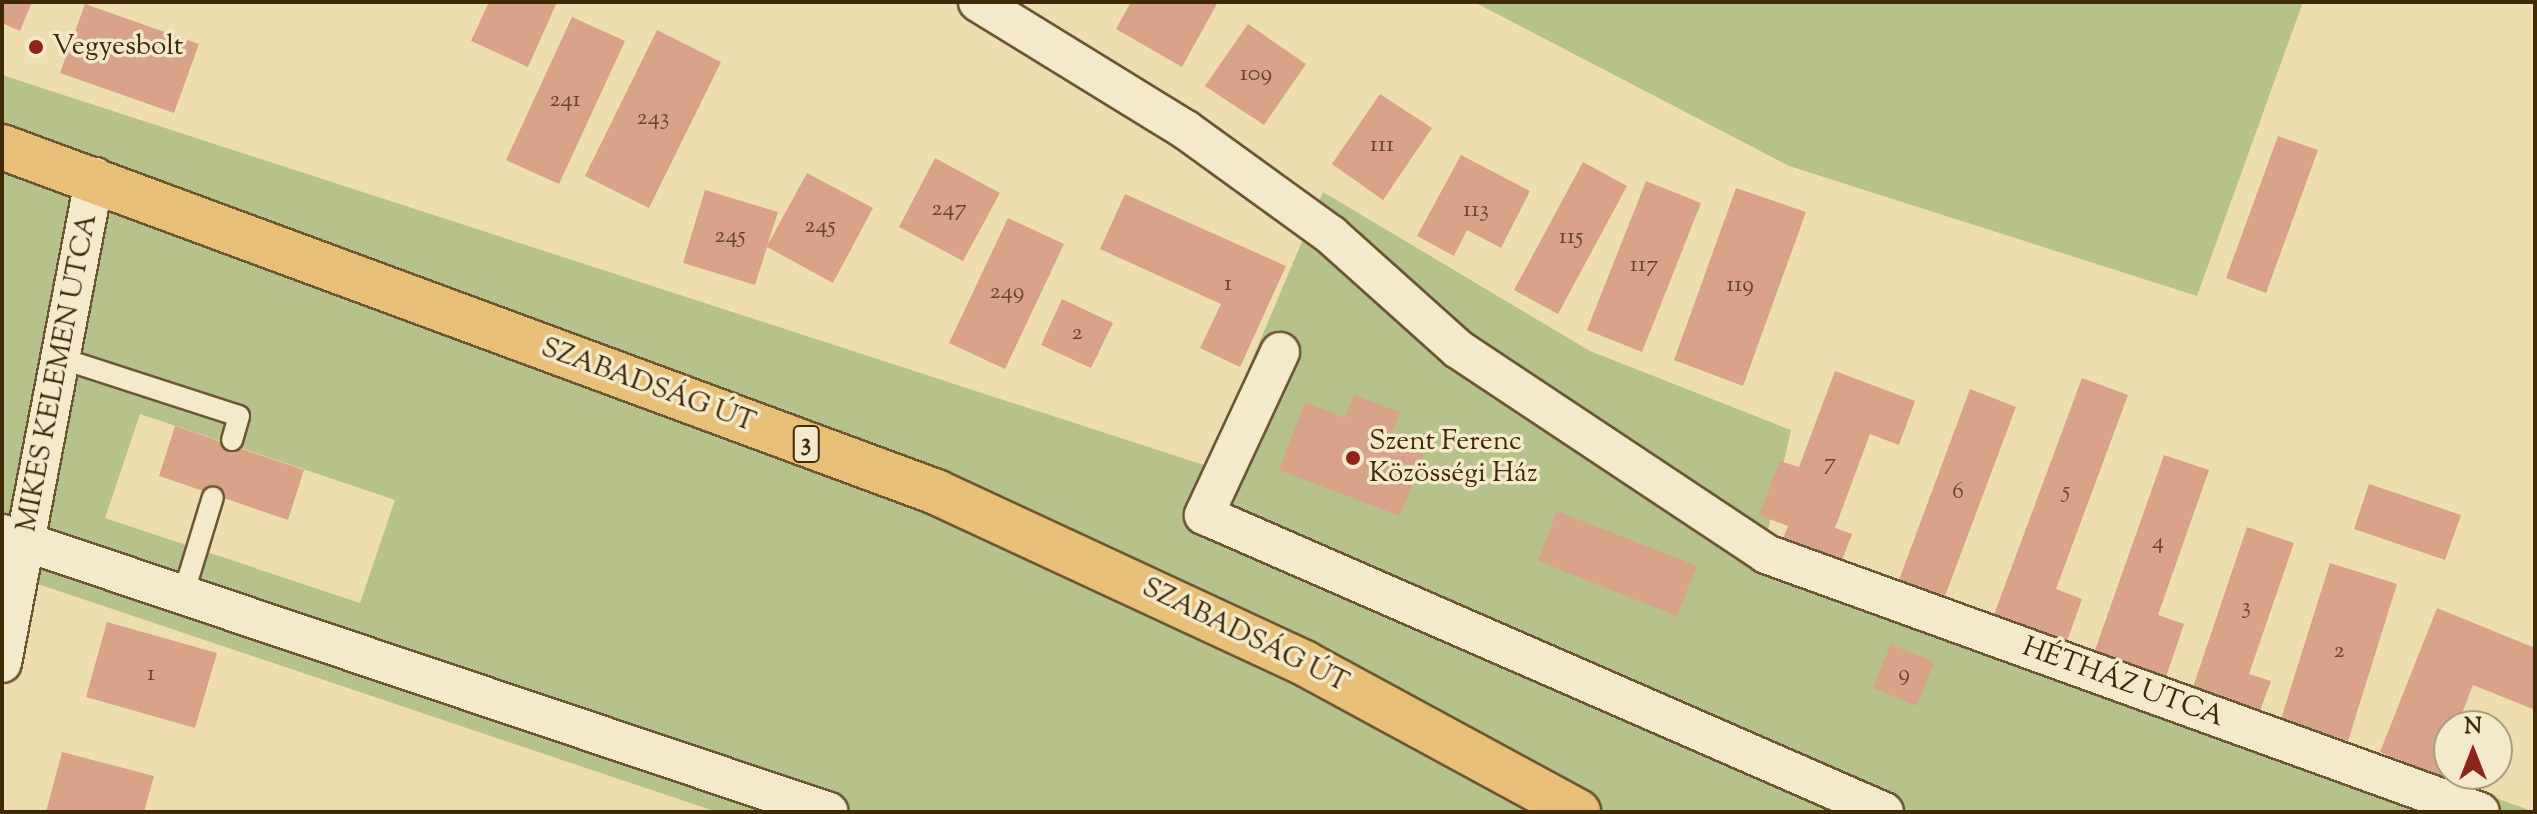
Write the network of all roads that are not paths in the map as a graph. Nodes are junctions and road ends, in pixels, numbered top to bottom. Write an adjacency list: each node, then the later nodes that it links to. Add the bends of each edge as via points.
1 (978, 2): 14 (street, HÉTHÁZ UTCA, via 1186,130 1331,235 1395,297 1469,357 1766,554)
2 (2, 147): 3 (main road, SZABADSÁG ÚT / 3)
3 (95, 177): 5 (street, MIKES KELEMEN UTCA); 12 (main road, SZABADSÁG ÚT / 3, via 936,492 1317,670)
4 (1280, 352): 13 (street, via 1204,515)
5 (60, 358): 6 (lane, via 239,416); 8 (street, MIKES KELEMEN UTCA)
6 (232, 440)
7 (213, 497): 9 (lane)
8 (14, 538): 9 (street); 10 (street, MIKES KELEMEN UTCA)
9 (183, 595): 11 (street)
10 (2, 663)
11 (829, 812)
12 (1578, 812)
13 (1884, 812)
14 (2480, 812)

